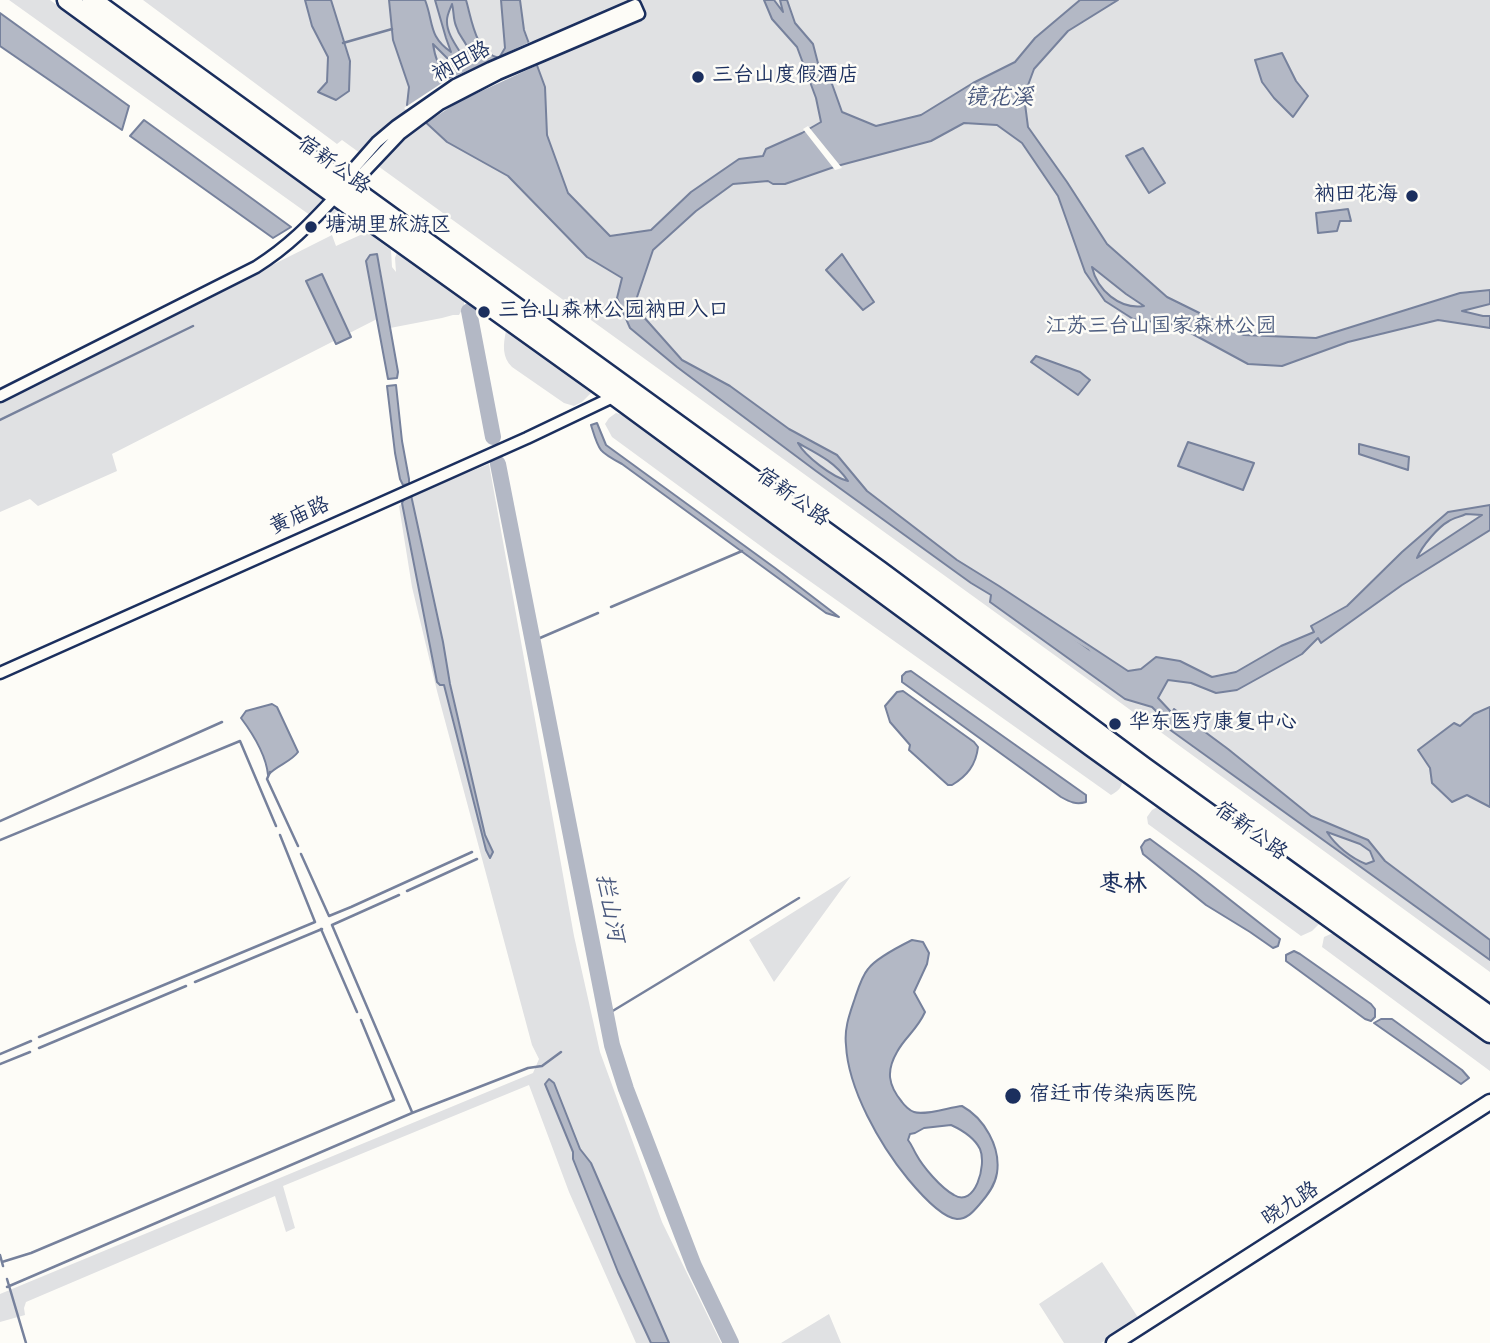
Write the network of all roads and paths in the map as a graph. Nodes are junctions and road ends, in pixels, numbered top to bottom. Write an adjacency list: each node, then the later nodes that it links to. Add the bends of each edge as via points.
1 (67, 0): 4 (highway, 宿新公路)
2 (92, 0): 4 (highway, 宿新公路)
3 (637, 10): 4 (street, 衲田路, via 538,53 440,104 398,130)
4 (340, 191): 5 (street, 衲田路, via 306,229 256,267); 6 (highway, 宿新公路); 8 (highway, 宿新公路, via 880,571)
5 (0, 396)
6 (615, 396): 7 (street, 黄庙路); 9 (highway, 宿新公路)
7 (0, 673)
8 (1490, 1016)
9 (1490, 1033)
10 (1490, 1102): 11 (street, 晓九路)
11 (1114, 1343)

